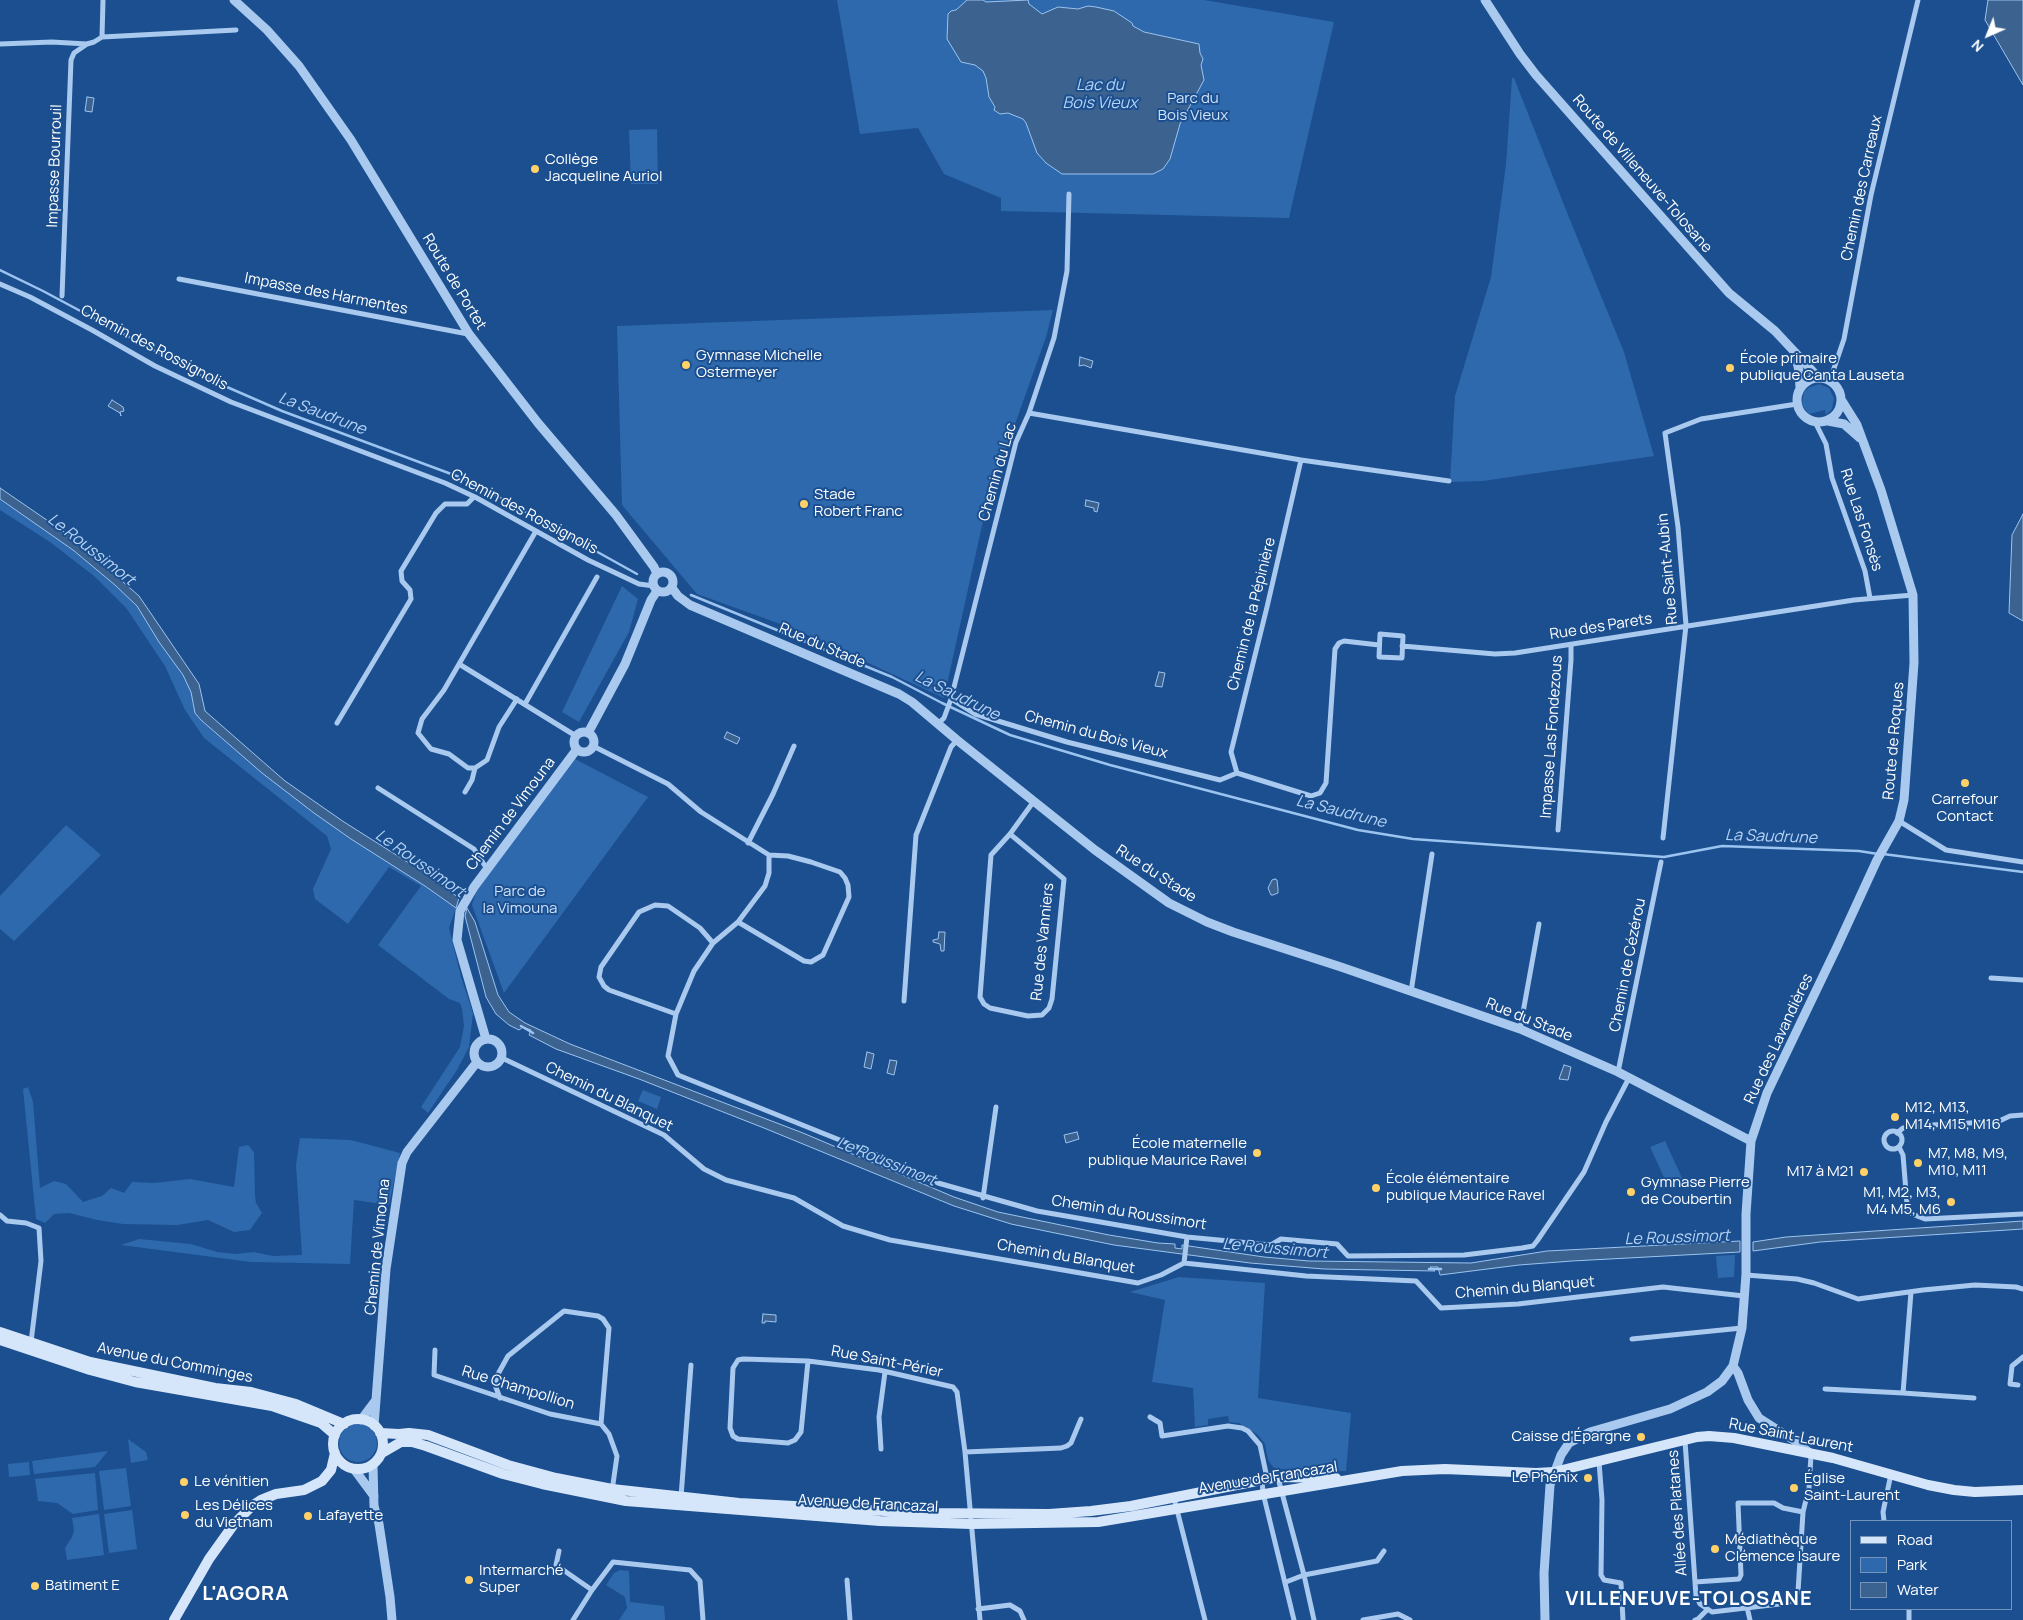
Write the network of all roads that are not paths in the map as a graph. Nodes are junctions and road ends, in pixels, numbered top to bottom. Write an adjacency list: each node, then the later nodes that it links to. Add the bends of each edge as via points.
1 (103, 0): 6 (street)
2 (234, 0): 13 (street, Route de Portet, via 299,66 351,140)
3 (1485, 0): 14 (street, Route de Villeneuve-Tolosane, via 1520,54 1714,277)
4 (1918, 0): 16 (street, Chemin des Carreaux, via 1871,195 1844,339)
5 (236, 30): 6 (street, Impasse Bourrouil)
6 (102, 37): 8 (street, Impasse Bourrouil)
7 (0, 44): 8 (street, Impasse Bourrouil)
8 (87, 44): 12 (street, Impasse Bourrouil, via 80,47 71,60)
9 (1069, 194): 20 (street, Chemin du Lac, via 1067,271 1054,338)
10 (179, 278): 13 (street, Impasse des Harmentes)
11 (0, 284): 26 (street, Chemin des Rossignolis, via 30,297 155,366 231,402)
12 (62, 296)
13 (469, 334): 28 (street, Route de Portet, via 538,423 616,515)
14 (1795, 352): 15 (street, Route de Villeneuve-Tolosane); 17 (street)
15 (1819, 378): 16 (street); 17 (street, via 1808,380)
16 (1830, 380): 18 (street, via 1839,389)
17 (1800, 388): 19 (street)
18 (1842, 401): 21 (street, via 1839,411); 23 (street, via 1857,425)
19 (1797, 404): 22 (street, via 1805,418); 34 (street, Rue Saint-Aubin, via 1700,419 1665,433 1678,527)
20 (1029, 413): 24 (street); 40 (street, Chemin du Lac, via 1016,442)
21 (1828, 421): 22 (street); 23 (street, via 1844,424)
22 (1815, 422): 33 (street, Rue Las Fonsès, via 1826,444 1832,478 1866,571)
23 (1861, 439): 32 (street, via 1881,490)
24 (1301, 460): 25 (street); 51 (street, Chemin de la Pépinière, via 1231,752)
25 (1449, 481)
26 (474, 497): 27 (street, Chemin des Rossignolis); 43 (street, via 467,504 441,506 401,570 402,581 410,590 410,599)
27 (536, 531): 30 (street, Chemin des Rossignolis, via 588,560 639,584); 38 (street)
28 (657, 574): 30 (street, via 654,578); 31 (street, via 670,574 674,580)
29 (597, 577): 41 (street)
30 (656, 588): 31 (street, via 665,592); 44 (street, via 625,664)
31 (672, 588): 42 (street, Rue du Stade, via 690,604 899,694)
32 (1913, 595): 33 (street, Rue des Parets); 55 (street, Route de Roques, via 1914,663 1904,800)
33 (1870, 598): 34 (street, Rue des Parets)
34 (1686, 625): 36 (street, Rue des Parets); 58 (street, Rue Saint-Aubin)
35 (1379, 645): 37 (street, via 1380,634 1403,636); 37 (street, via 1379,657 1402,658); 51 (street, via 1344,641 1334,650 1326,784 1320,793 1311,796)
36 (1571, 645): 37 (street, Rue des Parets, via 1494,654); 56 (street, Impasse Las Fondezous)
37 (1402, 646)
38 (459, 664): 39 (street); 50 (street, via 422,719 418,733 431,748 448,754 468,768)
39 (517, 699): 41 (street); 50 (street, via 499,727 487,760)
40 (950, 701): 42 (street, Chemin du Lac); 51 (street, Chemin du Bois Vieux, via 975,714 1068,742 1220,780)
41 (525, 704): 45 (street)
42 (941, 720): 46 (street, Rue du Stade)
43 (337, 723)
44 (588, 733): 45 (street); 47 (street, via 593,740)
45 (576, 736): 49 (street, via 574,744)
46 (957, 740): 54 (street, Rue du Stade); 71 (street, via 951,747 916,835)
47 (592, 746): 49 (street, via 584,752); 59 (street, via 668,784 701,812)
48 (794, 746): 59 (street)
49 (577, 749): 64 (street, Chemin de Vimouna)
50 (475, 768): 53 (street)
51 (1237, 773)
52 (378, 788): 64 (street, via 474,849)
53 (465, 792)
54 (1034, 801): 57 (street, Rue des Vanniers); 70 (street, Rue du Stade, via 1169,903 1206,922)
55 (1899, 821): 63 (street, via 1946,850); 82 (street, Rue des Lavandières, via 1767,1093)
56 (1558, 830)
57 (1010, 834): 57 (street, Rue des Vanniers, via 1064,879 1052,999 1042,1015 998,1011 984,1004 980,997 991,855)
58 (1663, 838)
59 (748, 843): 61 (street)
60 (1432, 854): 70 (street)
61 (769, 855): 65 (street, via 765,886); 65 (street, via 811,862 840,872 845,878 849,897 823,955 816,960 804,961)
62 (1661, 862): 77 (street, Chemin de Cézérou)
63 (2023, 862)
64 (487, 870): 74 (street, Chemin de Vimouna, via 460,911 457,940)
65 (738, 922): 67 (street)
66 (1539, 924): 73 (street)
67 (713, 943): 72 (street, via 694,971); 72 (street, via 700,928 668,906 655,905 640,912 601,967 599,977 609,990)
68 (1991, 978): 69 (street)
69 (2023, 980)
70 (1411, 992): 73 (street, Rue du Stade)
71 (904, 1001)
72 (676, 1014): 84 (street, Chemin du Roussimort, via 668,1056 682,1078 882,1157 938,1184)
73 (1520, 1029): 77 (street, Rue du Stade)
74 (486, 1039): 75 (street, via 501,1046); 76 (street, via 475,1048)
75 (502, 1058): 76 (street, via 490,1068); 88 (street, Chemin du Blanquet, via 664,1135 704,1169 726,1180 794,1198 843,1226 890,1240 1138,1283)
76 (477, 1062): 109 (street, Chemin de Vimouna, via 407,1152 402,1163 386,1269)
77 (1618, 1072): 78 (street, Rue du Stade)
78 (1629, 1078): 82 (street, Rue du Stade); 87 (street, Chemin du Roussimort, via 1584,1172 1533,1246 1464,1255 1348,1256 1337,1244 1281,1239 1271,1245)
79 (996, 1107): 84 (street)
80 (2023, 1115): 81 (street, via 2010,1116 1995,1124 1932,1125 1903,1128)
81 (1897, 1133): 83 (street, via 1902,1139); 83 (street, via 1889,1133 1884,1140 1888,1148)
82 (1751, 1141): 89 (street, Rue des Lavandières)
83 (1899, 1147): 85 (street, via 1903,1155 1906,1204 1912,1214 1925,1219)
84 (983, 1198): 87 (street, Chemin du Roussimort, via 1037,1211)
85 (2023, 1214)
86 (0, 1215): 97 (street, via 7,1221 39,1228 41,1261)
87 (1187, 1237): 88 (street)
88 (1184, 1263): 92 (street, Chemin du Blanquet, via 1306,1276 1416,1282 1441,1308 1518,1304 1663,1288)
89 (1746, 1274): 91 (street, via 1797,1279 1858,1299); 92 (street, Rue des Lavandières)
90 (2023, 1289): 91 (street, via 1975,1285)
91 (1912, 1292): 106 (street)
92 (1744, 1296): 93 (street, Rue des Lavandières)
93 (1742, 1328): 95 (street); 102 (street, Rue des Lavandières)
94 (0, 1332): 97 (main road, Avenue du Comminges)
95 (1632, 1338)
96 (0, 1340): 116 (main road, Avenue du Comminges, via 135,1382 272,1406 321,1423)
97 (30, 1342): 113 (main road, Avenue du Comminges, via 90,1362 215,1388 251,1392 305,1407)
98 (435, 1350): 107 (street, Rue Champollion, via 434,1375)
99 (2023, 1357): 104 (street, via 2012,1366 2010,1384)
100 (808, 1361): 100 (street, Rue Saint-Périer, via 801,1432 795,1440 788,1443 733,1436 730,1428 732,1377 738,1360); 103 (street, Rue Saint-Périer)
101 (690, 1365): 137 (street)
102 (1733, 1366): 122 (street, via 1759,1418); 128 (street, Rue des Lavandières, via 1708,1392 1670,1409 1603,1427 1574,1439 1561,1455)
103 (885, 1372): 118 (street, via 880,1417); 119 (street, Rue Saint-Périer, via 952,1387 957,1392)
104 (2018, 1385)
105 (1825, 1389): 106 (street)
106 (1903, 1393): 108 (street)
107 (500, 1398): 114 (street, Rue Champollion, via 550,1414); 114 (street, via 495,1385 508,1356 564,1311 598,1316 610,1328)
108 (1974, 1398)
109 (376, 1399): 112 (street); 115 (street, Chemin de Vimouna)
110 (1150, 1417): 130 (street, via 1160,1423 1162,1436 1228,1426 1248,1431 1260,1445)
111 (1081, 1418): 119 (street, via 1068,1446)
112 (360, 1420): 113 (main road); 115 (main road)
113 (344, 1424): 116 (main road)
114 (601, 1424): 135 (street, via 609,1434 617,1456)
115 (377, 1430): 121 (main road, via 383,1444); 135 (main road, Avenue de Francazal, via 428,1435 508,1465)
116 (335, 1435): 120 (main road)
117 (1686, 1440): 122 (main road, Rue Saint-Laurent, via 1697,1437 1734,1438); 123 (main road, Rue Saint-Laurent); 148 (street, Allée des Platanes)
118 (881, 1449)
119 (965, 1452): 140 (street, Rue Saint-Périer)
120 (334, 1453): 124 (main road); 127 (main road)
121 (382, 1453): 125 (main road); 135 (main road, Avenue de Francazal, via 401,1442 412,1442 503,1474 542,1484)
122 (1811, 1455): 129 (main road, Rue Saint-Laurent); 139 (street, via 1809,1488)
123 (1599, 1462): 128 (main road, Rue Saint-Laurent); 166 (street, via 1601,1575 1604,1580 1621,1583)
124 (344, 1465): 126 (main road); 127 (main road)
125 (373, 1465): 126 (main road); 136 (street)
126 (354, 1469): 136 (street)
127 (331, 1470): 153 (main road, via 313,1487 276,1494 261,1500 244,1514 214,1551)
128 (1554, 1472): 131 (main road, Avenue de Francazal, via 1445,1469 1402,1471); 165 (street, Rue des Lavandières, via 1550,1485 1544,1573)
129 (1891, 1474): 132 (main road, Rue Saint-Laurent, via 1954,1490); 141 (street)
130 (1269, 1478): 131 (main road, Avenue de Francazal); 133 (street); 134 (street); 138 (main road, Avenue de Francazal)
131 (1362, 1479): 133 (main road, Avenue de Francazal)
132 (2023, 1490)
133 (1282, 1491): 134 (main road, Avenue de Francazal); 145 (street)
134 (1263, 1493): 138 (main road, Avenue de Francazal); 147 (street)
135 (611, 1494): 137 (main road, Avenue de Francazal)
136 (374, 1496): 154 (street)
137 (681, 1502): 140 (main road, Avenue de Francazal); 142 (main road, Avenue de Francazal, via 880,1521)
138 (1175, 1503): 140 (main road, Avenue de Francazal, via 1049,1514); 142 (main road, Avenue de Francazal, via 1098,1522); 160 (street)
139 (1802, 1512): 148 (street, via 1774,1503 1738,1503 1739,1579); 150 (street, via 1798,1592 1795,1598 1788,1603)
140 (969, 1513): 142 (street, Rue Saint-Périer)
141 (1884, 1520)
142 (971, 1524): 151 (street, Rue Saint-Périer)
143 (559, 1550): 149 (street, via 556,1565)
144 (1384, 1551): 145 (street, via 1377,1561)
145 (1304, 1575): 147 (street); 162 (street)
146 (847, 1580): 157 (street)
147 (1286, 1582): 161 (street)
148 (1695, 1582): 152 (street, Allée des Platanes, via 1696,1596)
149 (592, 1590): 155 (street); 156 (street, via 613,1562 690,1570 700,1581)
150 (1747, 1606): 152 (street); 168 (street)
151 (978, 1609): 158 (street, Rue Saint-Périer); 159 (street, via 1010,1605 1020,1611)
152 (1707, 1610): 167 (street)
153 (174, 1620)
154 (392, 1620)
155 (573, 1620)
156 (703, 1620)
157 (850, 1620)
158 (980, 1620)
159 (1024, 1620)
160 (1205, 1620)
161 (1294, 1620)
162 (1314, 1620)
163 (1363, 1620): 164 (street, via 1398,1614)
164 (1410, 1620)
165 (1545, 1620)
166 (1623, 1620)
167 (1695, 1620)
168 (1750, 1620)

